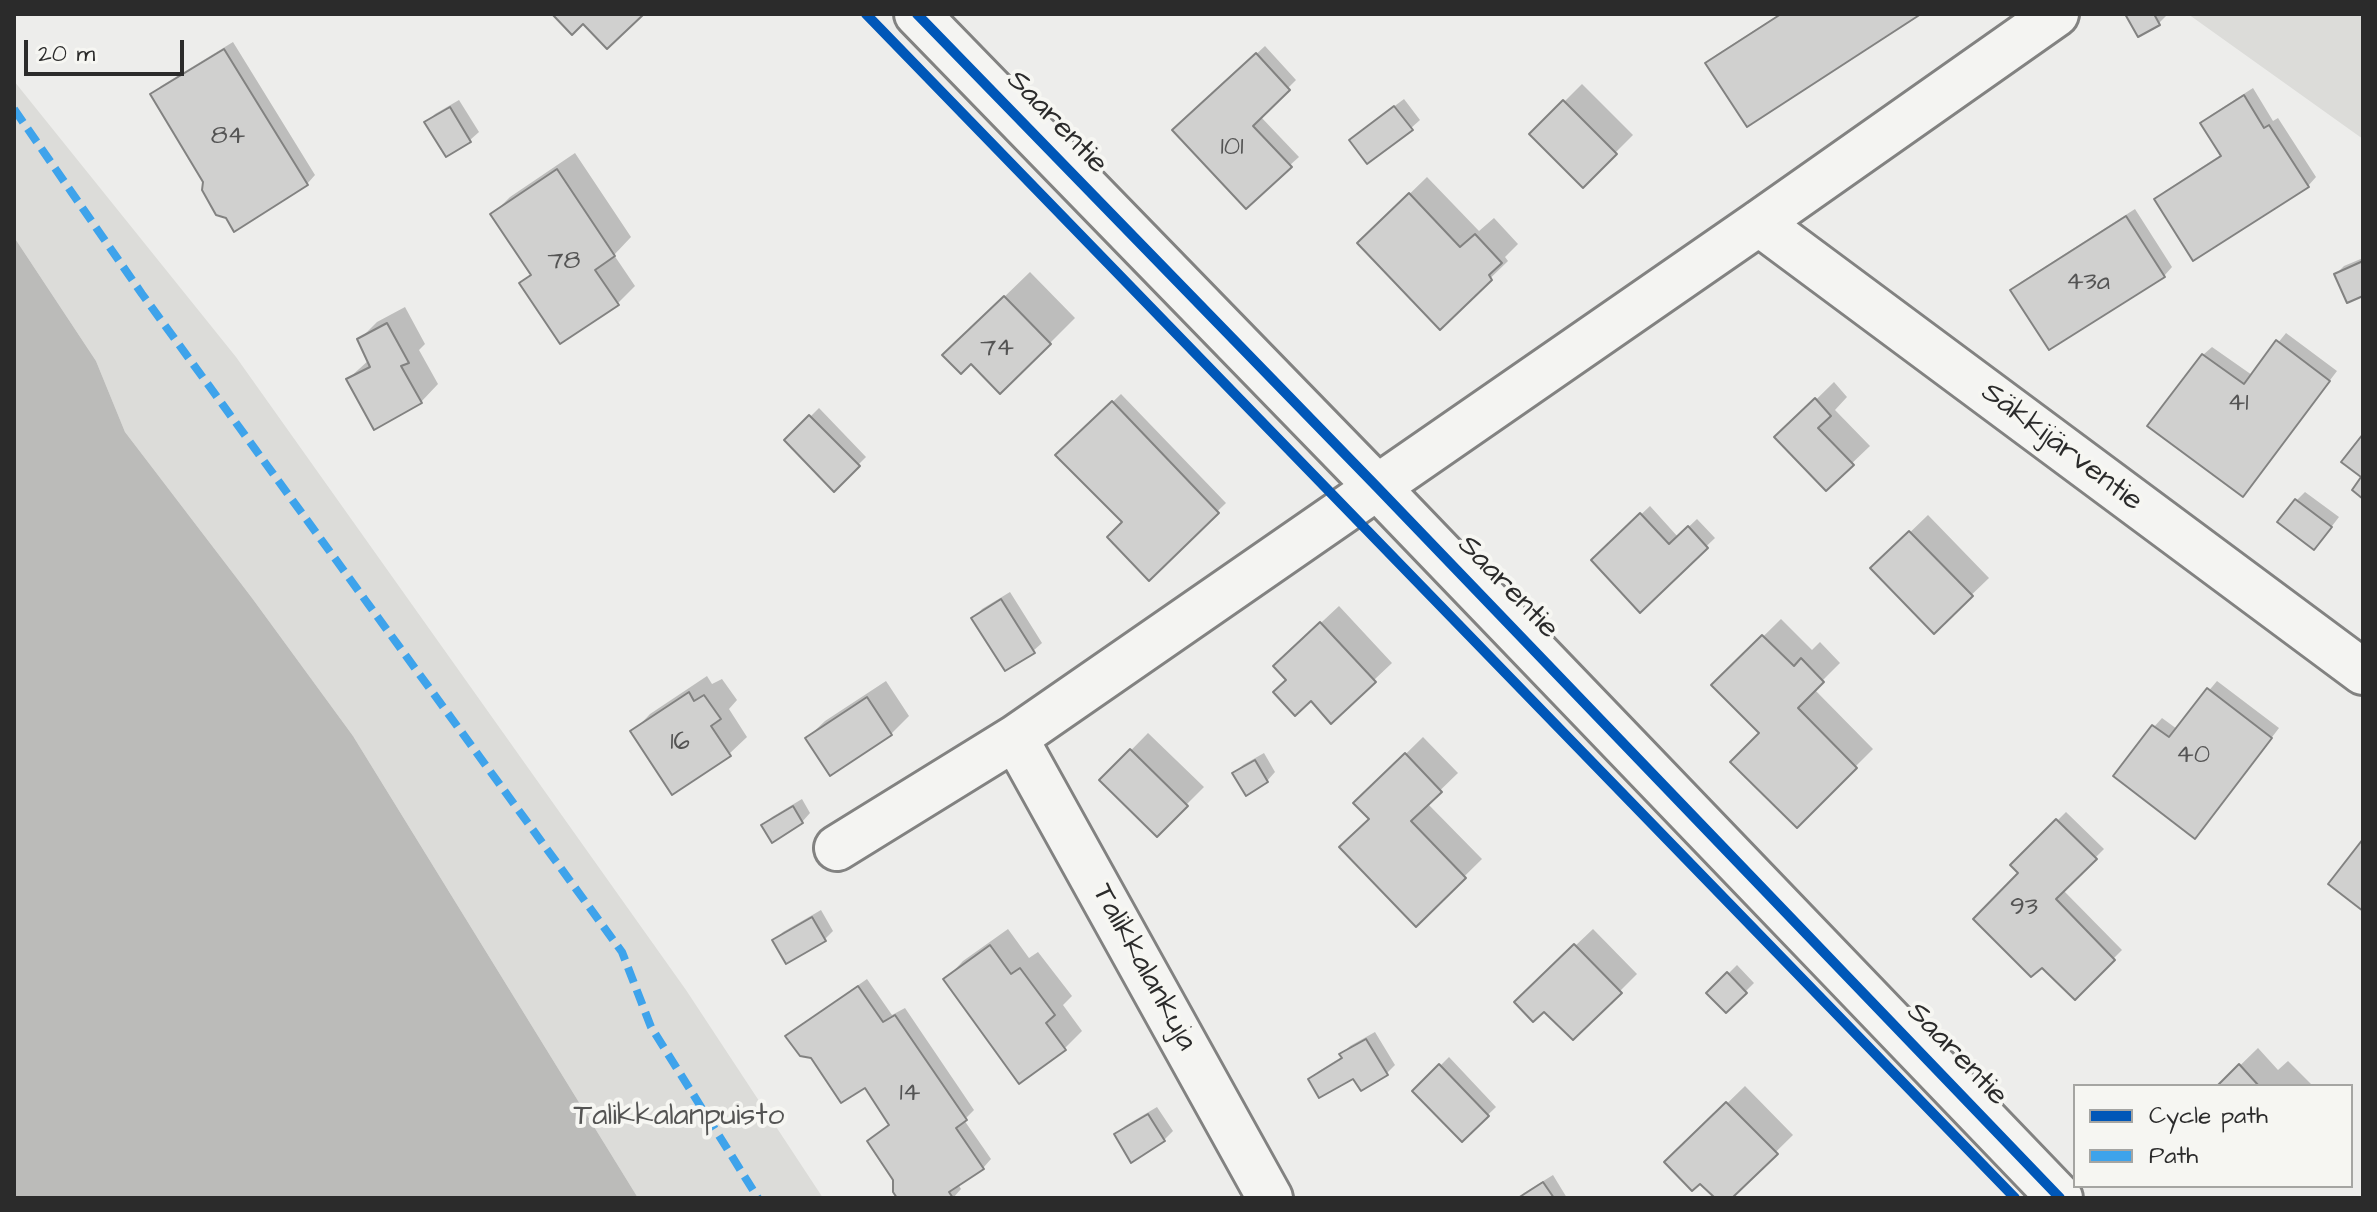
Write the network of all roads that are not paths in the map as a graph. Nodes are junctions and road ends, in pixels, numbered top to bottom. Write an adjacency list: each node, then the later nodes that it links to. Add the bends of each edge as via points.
1 (917, 14): 4 (street, Saarentie)
2 (2056, 14): 3 (street)
3 (1759, 223): 4 (street); 5 (street, Säkkijärventie)
4 (1377, 487): 6 (street); 9 (street, Saarentie)
5 (2363, 672)
6 (1015, 738): 7 (street); 8 (street, Talikkalankuja)
7 (837, 848)
8 (1270, 1198)
9 (2060, 1198)

